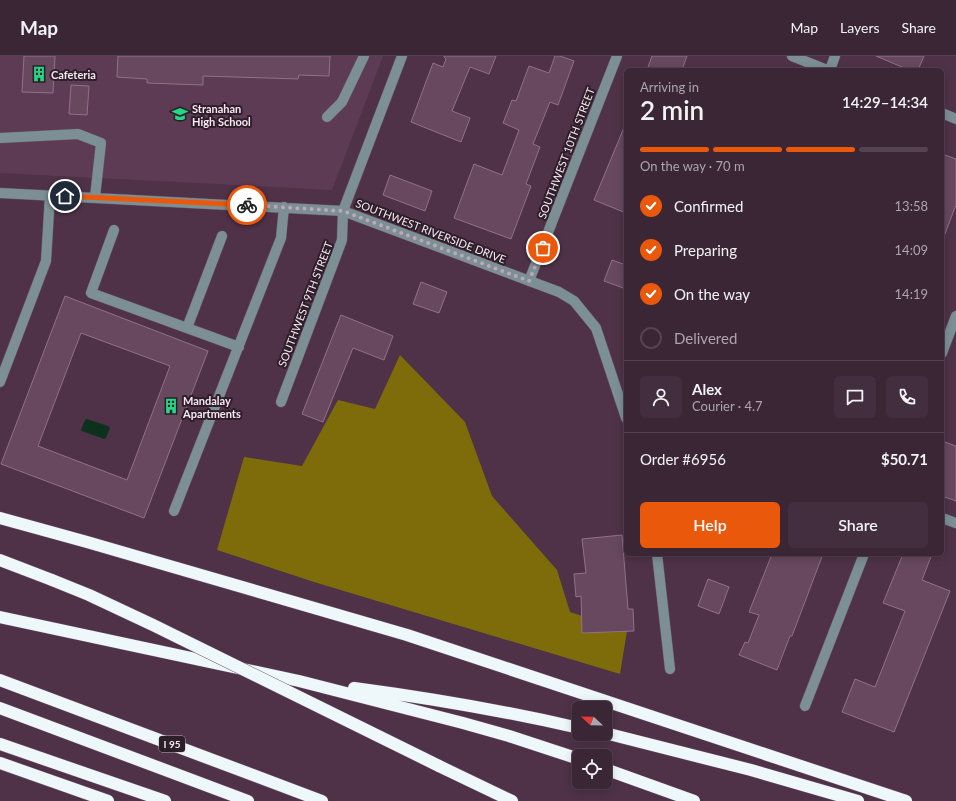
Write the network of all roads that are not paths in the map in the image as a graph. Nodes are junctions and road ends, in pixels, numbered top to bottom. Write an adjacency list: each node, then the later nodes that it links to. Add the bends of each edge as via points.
1 (364, 56): 9 (street, via 342,102)
2 (402, 56): 16 (street, SOUTHWEST 9TH STREET)
3 (617, 56): 19 (street, SOUTHWEST 10TH STREET)
4 (792, 56): 6 (street)
5 (835, 56): 7 (street)
6 (824, 68)
7 (830, 68)
8 (944, 114): 10 (street)
9 (327, 117)
10 (956, 119)
11 (0, 138): 14 (street, via 78,134 101,143)
12 (0, 193): 13 (street, SOUTHWEST RIVERSIDE DRIVE)
13 (50, 195): 14 (street, SOUTHWEST RIVERSIDE DRIVE); 24 (street, via 46,261)
14 (94, 197): 15 (street, SOUTHWEST RIVERSIDE DRIVE)
15 (284, 207): 16 (street, SOUTHWEST RIVERSIDE DRIVE); 22 (street, via 281,238)
16 (343, 211): 19 (street, SOUTHWEST RIVERSIDE DRIVE); 26 (street, SOUTHWEST 9TH STREET, via 342,240)
17 (114, 230): 21 (street, via 91,293)
18 (222, 236): 21 (street)
19 (529, 281): 25 (street, SOUTHWEST RIVERSIDE DRIVE, via 559,292 574,301 596,328)
20 (956, 316): 23 (street)
21 (187, 328): 22 (street)
22 (239, 347): 27 (street)
23 (944, 348)
24 (0, 382)
25 (623, 399)
26 (281, 402)
27 (174, 511)
28 (0, 518): 53 (highway, via 407,635)
29 (944, 519): 30 (street)
30 (956, 524)
31 (657, 556): 35 (street)
32 (863, 556): 38 (street)
33 (0, 560): 50 (highway, bridge, via 95,598 153,625)
34 (0, 617): 37 (highway)
35 (670, 669)
36 (0, 680): 49 (highway, I 95)
37 (299, 681): 40 (highway, via 390,692); 43 (highway, via 469,724)
38 (805, 706)
39 (0, 708): 48 (highway)
40 (572, 727)
41 (612, 735): 52 (highway)
42 (0, 744): 47 (highway)
43 (572, 757)
44 (0, 763): 46 (highway)
45 (612, 772): 51 (highway)
46 (108, 801)
47 (165, 801)
48 (248, 801)
49 (322, 801)
50 (512, 801)
51 (694, 801)
52 (858, 801)
53 (906, 801)

